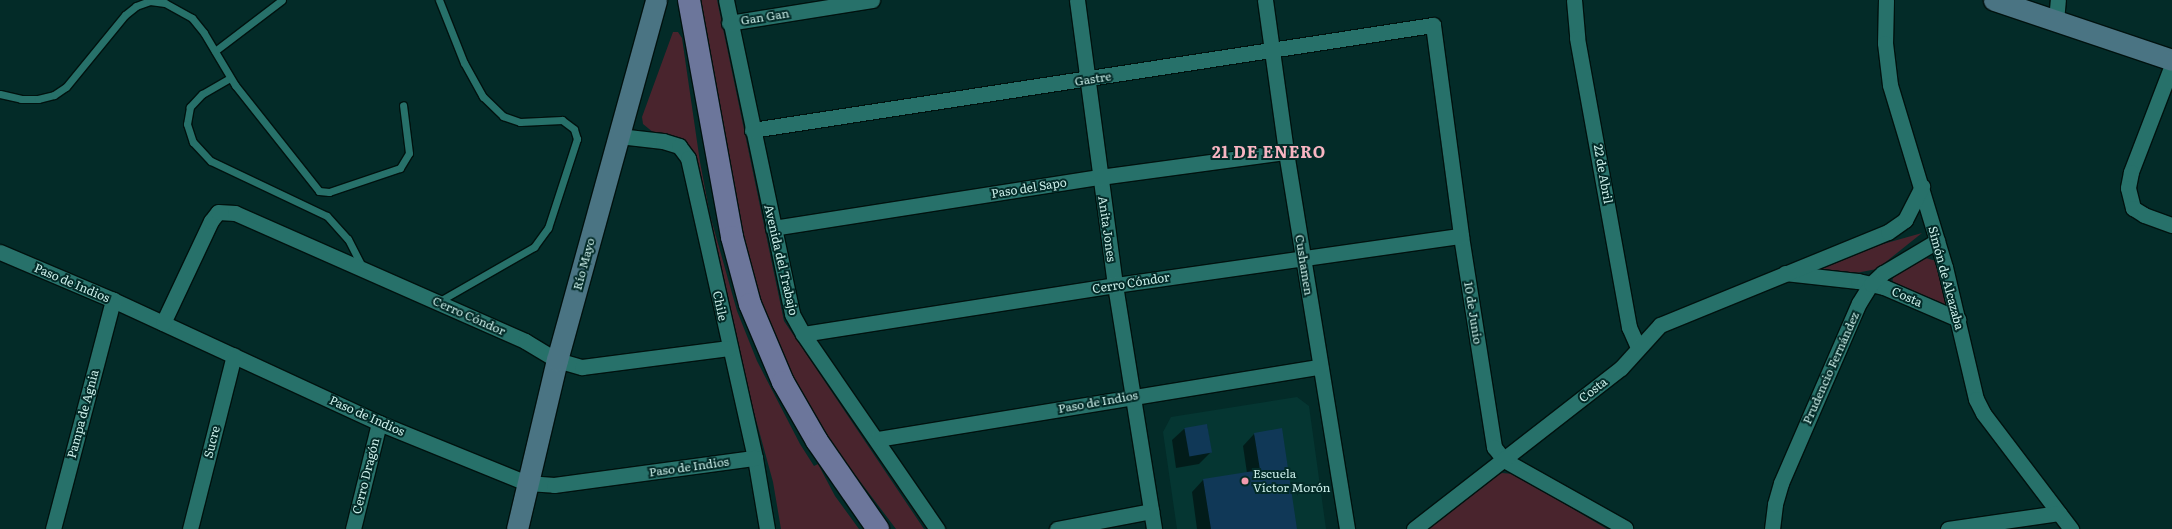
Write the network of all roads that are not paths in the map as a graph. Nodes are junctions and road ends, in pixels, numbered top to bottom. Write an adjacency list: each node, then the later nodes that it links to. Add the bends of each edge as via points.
1 (282, 0): 17 (lane)
2 (439, 0): 39 (lane, via 464,63 483,97 503,116 520,122 562,120 574,128 577,139 548,228 534,247)
3 (656, 0): 24 (street, Río Mayo)
4 (689, 0): 62 (main road, via 732,238 750,304 783,382 817,442)
5 (726, 0): 14 (street, Avenida del Trabajo)
6 (872, 0): 14 (street, Gan Gan)
7 (1077, 0): 20 (street, Anita Jones)
8 (1265, 0): 16 (street, Cushamen)
9 (1574, 0): 43 (street, 22 de Abril, via 1577,38 1629,327)
10 (1886, 0): 27 (street, Simón de Alcazaba, via 1885,43 1890,85)
11 (1994, 0): 13 (street)
12 (2058, 0): 13 (street)
13 (2056, 21): 18 (street)
14 (729, 22): 23 (street, Avenida del Trabajo)
15 (1433, 24): 16 (street, Gastre); 30 (street, 10 de Junio)
16 (1273, 50): 20 (street, Gastre); 25 (street, Cushamen)
17 (215, 51): 19 (lane); 21 (lane, via 192,18 165,2 150,1 136,6 125,15 66,87 54,95 38,100)
18 (2166, 60): 28 (street, via 2128,188 2133,208 2144,215)
19 (230, 78): 22 (lane, via 316,189 324,193 389,174 400,168 409,153); 34 (lane, via 202,94 190,107 187,124 193,142 211,161 327,216 348,239)
20 (1087, 80): 23 (street, Gastre); 26 (street, Anita Jones)
21 (0, 94)
22 (403, 105)
23 (752, 130): 29 (street, Avenida del Trabajo)
24 (619, 136): 44 (street, Chile, via 663,140 679,146 688,158); 46 (street, Río Mayo)
25 (1286, 152): 26 (street, Paso del Sapo); 33 (street, Cushamen)
26 (1100, 177): 29 (street, Paso del Sapo); 37 (street, Anita Jones)
27 (1922, 186): 31 (street, Simón de Alcazaba); 35 (street, Costa, via 1905,220 1888,232)
28 (2172, 225)
29 (773, 228): 42 (street, Avenida del Trabajo, via 792,314)
30 (1461, 236): 33 (street, Cerro Cóndor); 52 (street, 10 de Junio, via 1494,447)
31 (1937, 241): 36 (street, Prudencio Fernández, via 1883,273); 40 (street, Simón de Alcazaba)
32 (0, 252): 38 (street, Paso de Indios)
33 (1303, 257): 37 (street, Cerro Cóndor); 47 (street, Cushamen)
34 (363, 269): 39 (street, Cerro Cóndor); 41 (street, Cerro Cóndor, via 235,212 218,212 211,221)
35 (1782, 273): 36 (street, Costa); 43 (street, Costa, via 1660,325)
36 (1871, 284): 40 (street, Costa, via 1884,287); 68 (street, Prudencio Fernández, via 1859,303 1781,483)
37 (1115, 285): 42 (street, Cerro Cóndor); 48 (street, Anita Jones)
38 (114, 300): 41 (street, Paso de Indios); 57 (street, Pampa de Agnia)
39 (438, 302): 46 (street, Cerro Cóndor, via 525,341)
40 (1958, 319): 55 (street, Simón de Alcazaba, via 1976,399 1983,413)
41 (163, 323): 45 (street, Paso de Indios)
42 (802, 334): 50 (street, Avenida del Trabajo)
43 (1638, 347): 52 (street, Costa, via 1621,368)
44 (729, 348): 46 (street, Cerro Cóndor, via 582,367); 51 (street, Chile)
45 (234, 356): 49 (street, Paso de Indios); 58 (street, Sucre)
46 (557, 360): 53 (street, Río Mayo)
47 (1320, 367): 48 (street, Paso de Indios); 66 (street, Cushamen)
48 (1132, 396): 50 (street, Paso de Indios); 54 (street, Anita Jones)
49 (379, 422): 53 (street, Paso de Indios); 59 (street, Cerro Dragón)
50 (878, 439): 63 (street, Avenida del Trabajo)
51 (755, 458): 53 (street, Paso de Indios, via 554,485); 61 (street, Chile)
52 (1504, 460): 56 (street, 10 de Junio); 67 (street, Costa)
53 (527, 483): 60 (street, Río Mayo)
54 (1150, 511): 64 (street); 65 (street, Anita Jones)
55 (2059, 513): 69 (street); 70 (street, Simón de Alcazaba)
56 (1625, 528)
57 (53, 529)
58 (190, 529)
59 (353, 529)
60 (517, 529)
61 (767, 529)
62 (878, 529)
63 (937, 529)
64 (1057, 529)
65 (1154, 529)
66 (1347, 529)
67 (1414, 529)
68 (1772, 529)
69 (1948, 529)
70 (2071, 529)

